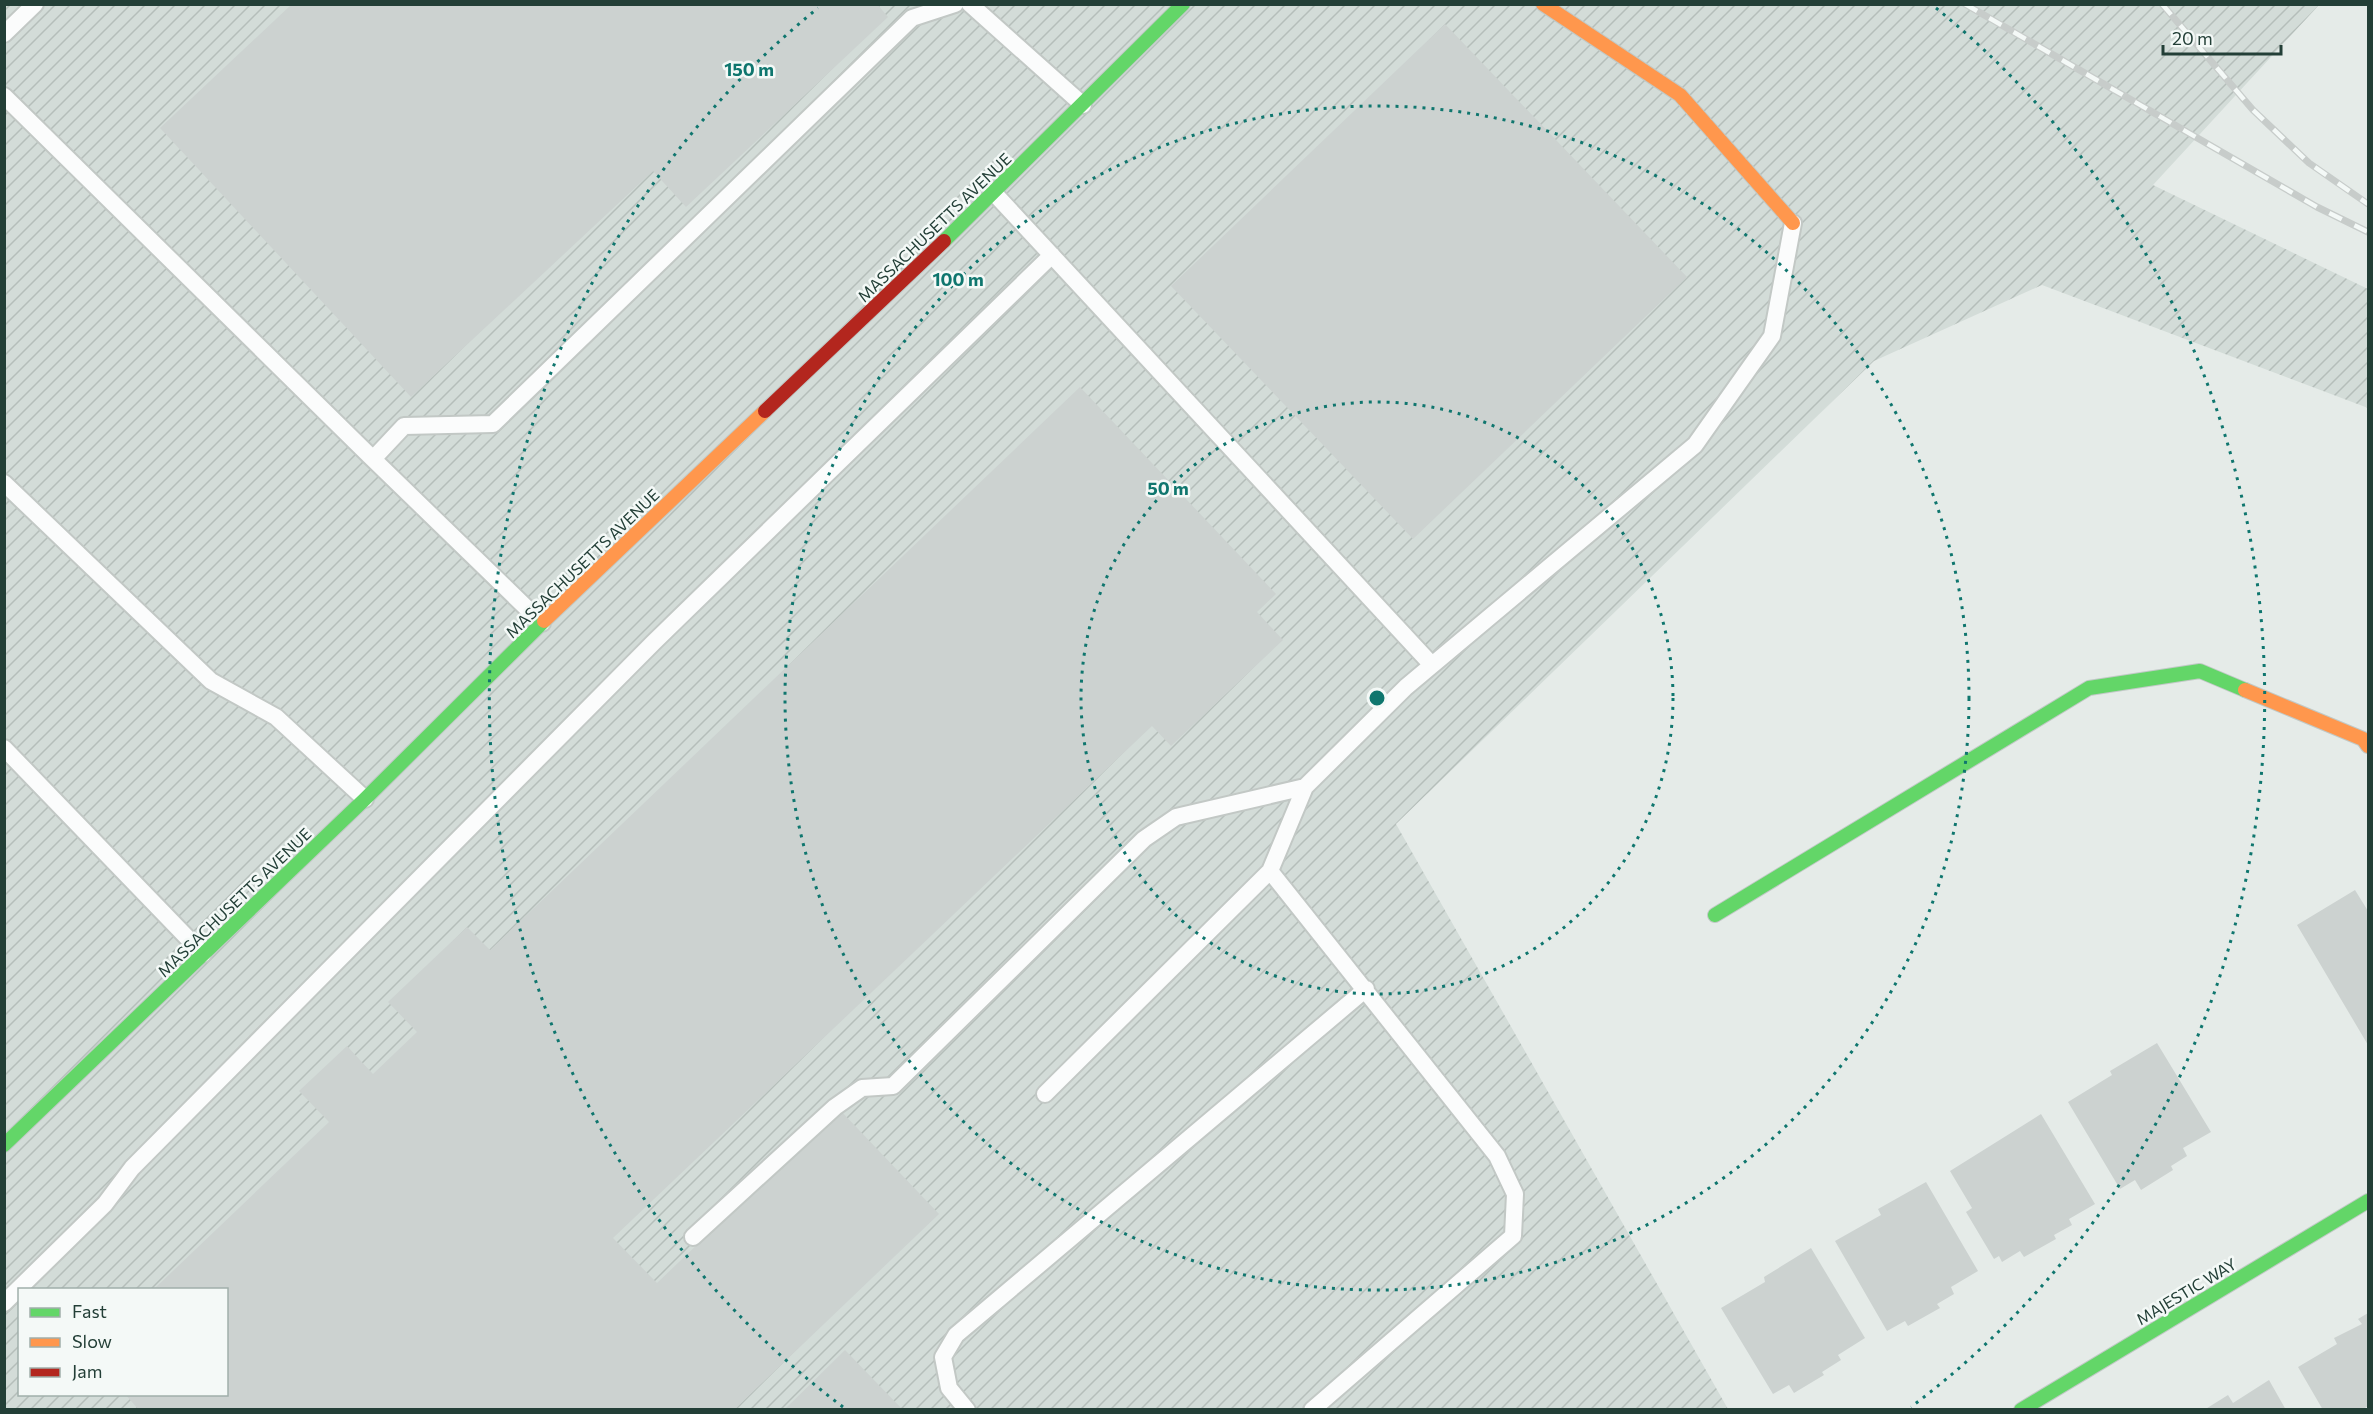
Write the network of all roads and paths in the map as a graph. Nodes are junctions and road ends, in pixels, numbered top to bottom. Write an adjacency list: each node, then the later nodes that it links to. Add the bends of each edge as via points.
1 (35, 4): 6 (lane)
2 (955, 4): 12 (lane, via 912,18 493,424 404,426)
3 (970, 4): 8 (lane)
4 (1183, 4): 8 (street, MASSACHUSETTS AVENUE)
5 (1543, 4): 10 (street, via 1680,94)
6 (4, 34)
7 (4, 96): 12 (lane)
8 (1083, 105): 9 (street, MASSACHUSETTS AVENUE)
9 (994, 193): 11 (lane); 14 (street, MASSACHUSETTS AVENUE)
10 (1793, 223): 15 (lane, via 1772,336 1695,445)
11 (1052, 255): 15 (lane); 28 (lane, via 654,642 132,1168 105,1204)
12 (373, 459): 14 (lane)
13 (4, 483): 19 (lane, via 211,681 276,717)
14 (542, 623): 19 (street, MASSACHUSETTS AVENUE)
15 (1432, 665): 18 (lane)
16 (2368, 746): 21 (street, via 2363,739 2200,670 2089,688)
17 (4, 748): 22 (lane)
18 (1305, 787): 20 (lane); 27 (lane, via 1176,817 1144,838 893,1086 862,1088 835,1107)
19 (365, 799): 22 (street, MASSACHUSETTS AVENUE)
20 (1270, 871): 23 (lane); 24 (lane)
21 (1715, 915)
22 (203, 954): 25 (street, MASSACHUSETTS AVENUE)
23 (1366, 989): 31 (lane, via 956,1335 943,1357 949,1388); 32 (lane, via 1497,1156 1515,1194 1514,1236)
24 (1045, 1094)
25 (4, 1145)
26 (2368, 1201): 33 (street, MAJESTIC WAY)
27 (693, 1237)
28 (19, 1288)
29 (18, 1289): 30 (lane)
30 (4, 1303)
31 (967, 1410)
32 (1312, 1410)
33 (2021, 1410)

